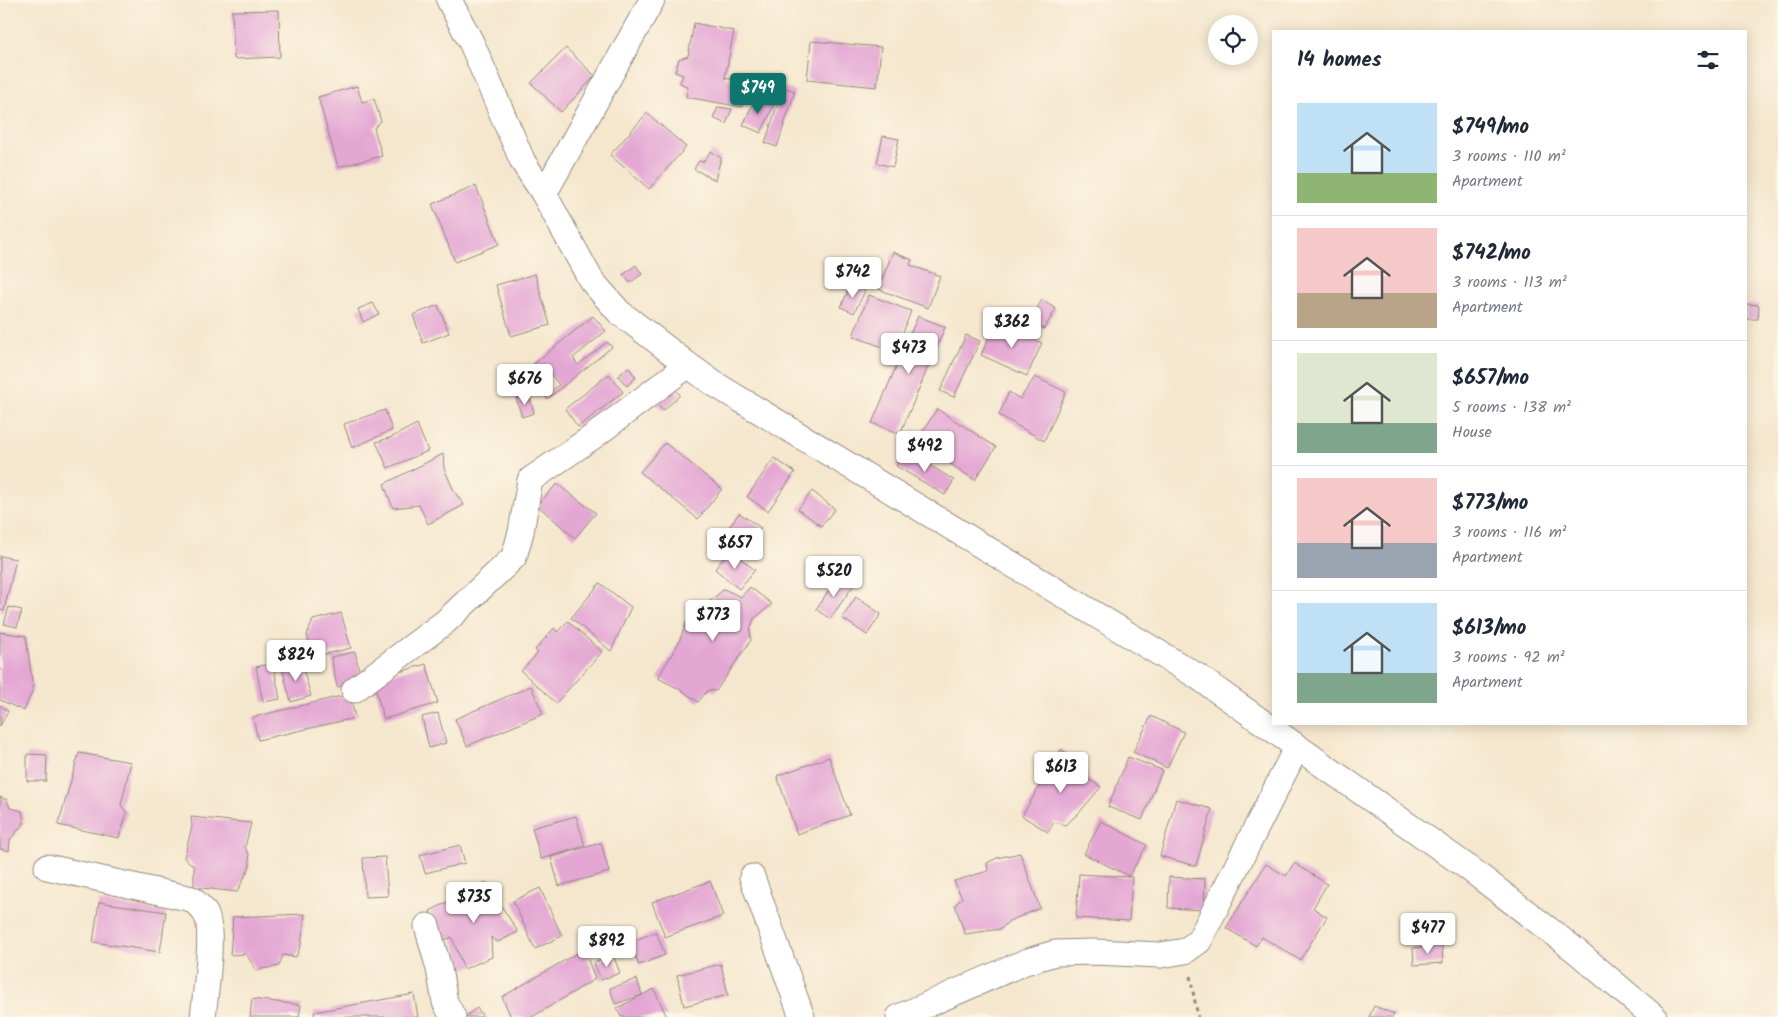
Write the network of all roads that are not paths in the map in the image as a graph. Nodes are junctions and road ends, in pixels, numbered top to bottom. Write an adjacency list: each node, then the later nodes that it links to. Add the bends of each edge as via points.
1 (449, 0): 3 (street, via 472,44 523,162)
2 (652, 0): 3 (street)
3 (544, 194): 4 (street, via 591,280 620,312)
4 (688, 366): 5 (street, via 530,480 514,557 445,622); 6 (street, via 1197,676)
5 (354, 690)
6 (1297, 747): 13 (street, via 1199,941 1185,950 1161,955 1055,953 1025,962); 14 (street, via 1477,875 1575,950)
7 (48, 867): 10 (street, via 192,899 207,914 208,975)
8 (752, 877): 12 (street)
9 (426, 926): 11 (street, via 445,1002)
10 (203, 1017)
11 (452, 1017)
12 (802, 1017)
13 (899, 1017)
14 (1654, 1017)

